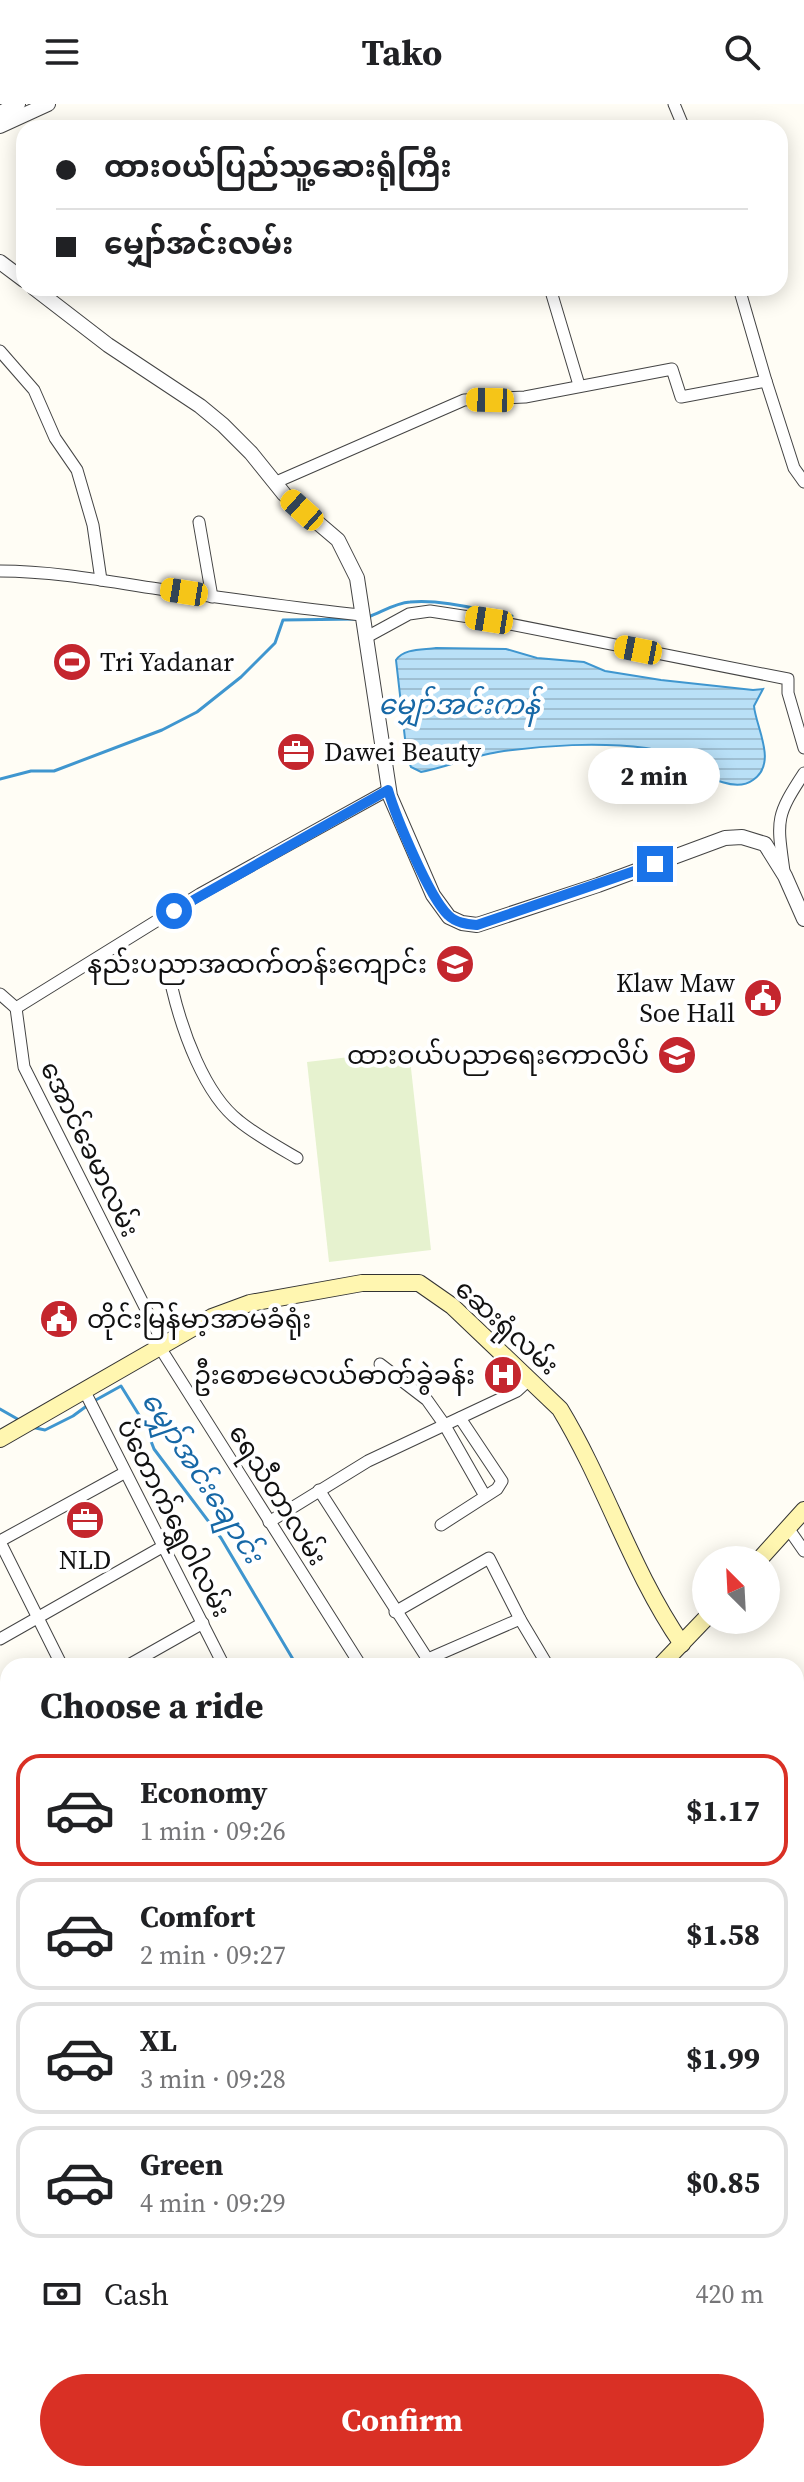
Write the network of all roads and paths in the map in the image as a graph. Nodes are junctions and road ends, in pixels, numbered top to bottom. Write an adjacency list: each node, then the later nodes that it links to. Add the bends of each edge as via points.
1 (18, 104): 3 (street)
2 (48, 104): 4 (street)
3 (0, 113)
4 (0, 126)
5 (44, 296): 12 (street, via 200,406 251,453)
6 (552, 296): 10 (street)
7 (741, 296): 9 (street)
8 (0, 351): 15 (street, via 34,390 55,438 77,470)
9 (766, 381): 10 (street, via 681,397 672,369); 11 (street, via 794,468)
10 (579, 385): 12 (street, via 525,397 464,400)
11 (804, 482)
12 (274, 483): 17 (street, via 338,540 357,578)
13 (199, 522): 16 (street)
14 (0, 571): 15 (street)
15 (101, 580): 16 (street)
16 (212, 597): 17 (street)
17 (361, 615): 18 (street)
18 (365, 638): 19 (street, via 409,614 430,611 788,679); 21 (street)
19 (804, 748)
20 (804, 773): 22 (street, via 778,824)
21 (388, 790): 22 (street, via 433,895 449,917 462,923 477,925 725,838 765,844); 26 (street, via 200,894)
22 (785, 876): 23 (street)
23 (804, 919)
24 (172, 988): 27 (street, via 180,1023 219,1099 237,1120)
25 (0, 994): 26 (street)
26 (16, 1008): 28 (street, အောင်ခေမာလမ်း, via 24,1067 160,1337)
27 (297, 1158)
28 (159, 1346): 30 (main road, ဆေးရုံလမ်း, via 250,1303 362,1283 419,1283 452,1306); 31 (main road, ဆေးရုံလမ်း); 39 (street, ရေသီတာလမ်း)
29 (380, 1364): 33 (street, via 427,1400)
30 (530, 1379): 32 (street, via 517,1391); 52 (main road, ဆေးရုံလမ်း, via 573,1430 641,1576)
31 (84, 1390): 34 (main road, ဆေးရုံလမ်း); 35 (street, ပိတောက်ရွှေဝါလမ်း)
32 (460, 1418): 33 (street); 37 (street, via 502,1481)
33 (444, 1424): 36 (street); 37 (street)
34 (0, 1439)
35 (124, 1473): 42 (street); 44 (street, ပိတောက်ရွှေဝါလမ်း)
36 (319, 1490): 39 (street); 46 (street)
37 (485, 1496): 40 (street)
38 (804, 1510): 41 (main road)
39 (269, 1522): 56 (street, ရေသီတာလမ်း)
40 (441, 1525)
41 (788, 1528): 43 (main road); 45 (street)
42 (0, 1542): 47 (street)
43 (772, 1546)
44 (162, 1547): 47 (street); 49 (street, ပိတောက်ရွှေဝါလမ်း)
45 (804, 1551)
46 (395, 1612): 48 (street, via 489,1558); 57 (street)
47 (38, 1618): 51 (street); 53 (street)
48 (520, 1619): 58 (street); 59 (street)
49 (203, 1623): 54 (street); 55 (street, ပိတောက်ရွှေဝါလမ်း)
50 (692, 1633): 52 (main road)
51 (0, 1639)
52 (682, 1644): 60 (main road)
53 (58, 1658)
54 (141, 1658)
55 (220, 1658)
56 (356, 1658)
57 (427, 1658)
58 (440, 1658)
59 (543, 1658)
60 (668, 1658)

